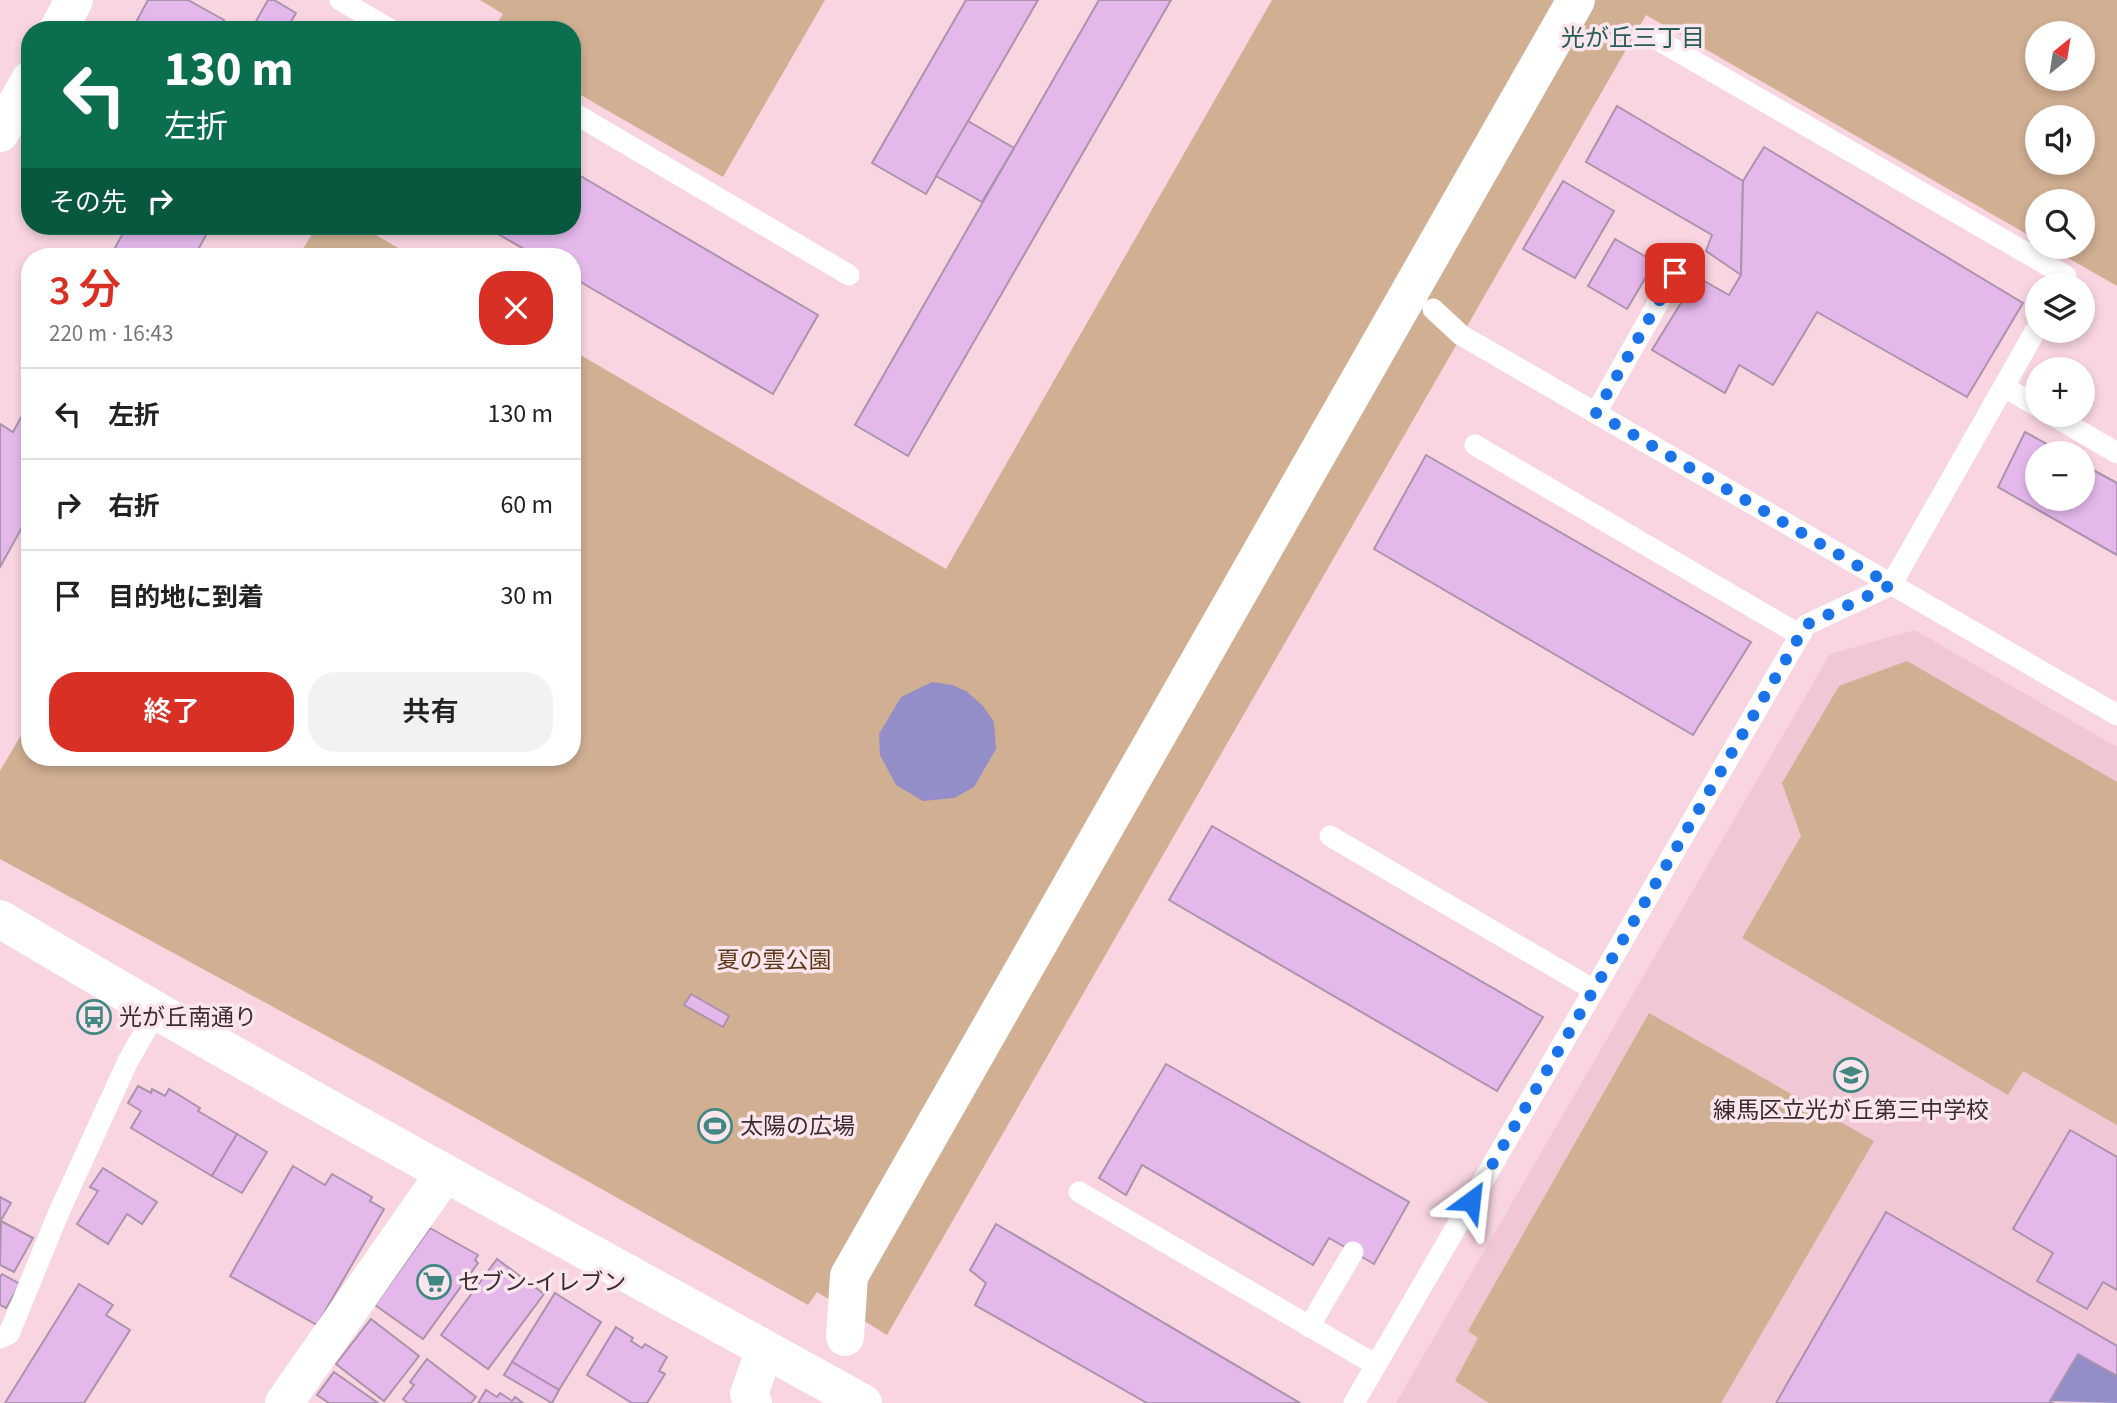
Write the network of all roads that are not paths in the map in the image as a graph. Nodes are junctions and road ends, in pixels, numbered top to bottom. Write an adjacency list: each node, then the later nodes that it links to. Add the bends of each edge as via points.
1 (74, 0): 4 (street)
2 (340, 0): 5 (lane)
3 (1576, 0): 32 (street, via 849,1276)
4 (63, 21)
5 (376, 21)
6 (1658, 40): 11 (lane)
7 (21, 96): 9 (street)
8 (581, 117): 12 (lane)
9 (0, 133)
10 (1675, 273): 17 (lane)
11 (2061, 273)
12 (849, 275)
13 (1433, 309): 17 (lane, via 1461,335)
14 (2029, 343): 15 (lane)
15 (2004, 387): 16 (lane); 21 (lane)
16 (2025, 399)
17 (1596, 413): 21 (lane)
18 (2073, 427): 20 (lane)
19 (1475, 445): 22 (lane)
20 (2117, 453)
21 (1891, 585): 22 (lane, via 1806,625); 23 (lane)
22 (1800, 635): 26 (lane)
23 (2117, 715)
24 (1330, 836): 26 (lane)
25 (0, 919): 27 (street)
26 (1594, 990): 35 (lane)
27 (157, 1010): 28 (street); 33 (lane, via 128,1061 59,1212 9,1334)
28 (445, 1172): 34 (street); 36 (street)
29 (1079, 1192): 31 (lane)
30 (1353, 1252): 31 (lane)
31 (1309, 1327): 35 (lane)
32 (845, 1336)
33 (0, 1338)
34 (765, 1349): 37 (street, via 749,1394); 38 (street)
35 (1376, 1365): 39 (lane)
36 (284, 1403)
37 (752, 1403)
38 (863, 1403)
39 (1354, 1403)

